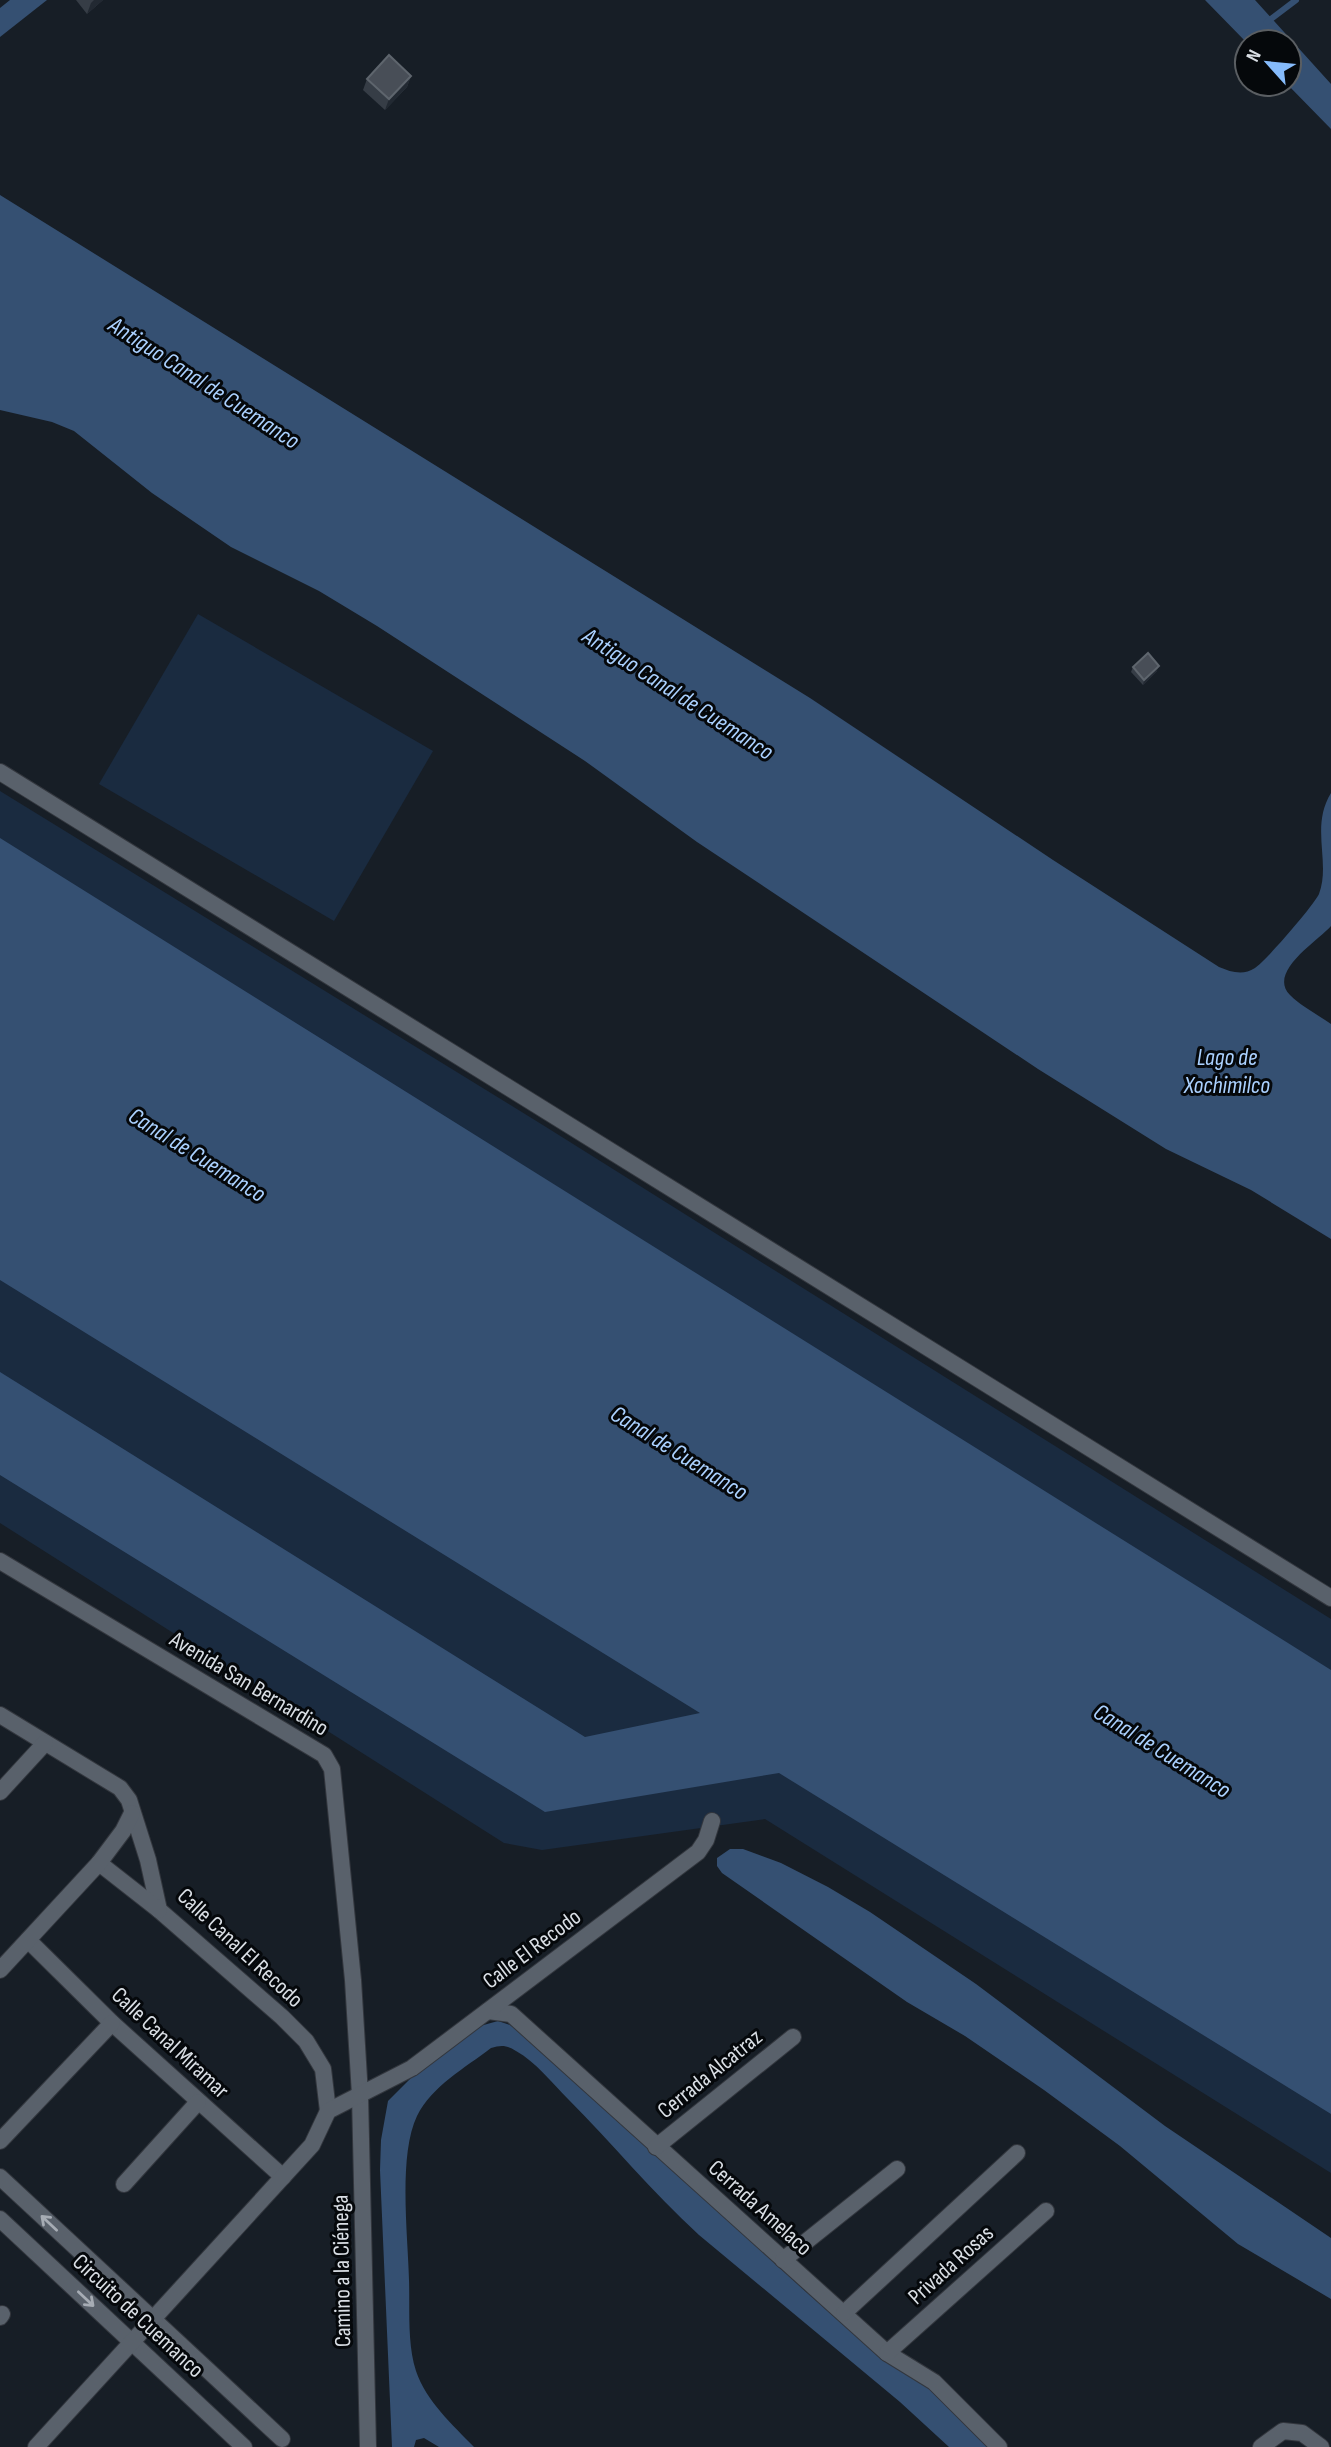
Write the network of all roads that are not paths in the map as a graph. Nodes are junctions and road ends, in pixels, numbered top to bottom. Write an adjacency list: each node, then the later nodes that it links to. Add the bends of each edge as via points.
1 (0, 772): 3 (street)
2 (0, 1561): 16 (street, Avenida San Bernardino, via 324,1755 336,1788)
3 (1331, 1598)
4 (0, 1715): 5 (street, Calle Canal El Recodo)
5 (45, 1743): 6 (street); 7 (street, Calle Canal El Recodo, via 120,1788)
6 (0, 1792)
7 (132, 1813): 9 (street); 10 (street, Calle Canal El Recodo)
8 (712, 1821): 13 (street, Calle El Recodo, via 698,1852)
9 (99, 1863): 10 (street); 11 (street)
10 (159, 1910): 18 (street, Calle Canal El Recodo, via 306,2041 323,2070)
11 (28, 1940): 12 (street); 14 (street, Calle Canal Miramar)
12 (0, 1970)
13 (488, 2011): 16 (street, Calle El Recodo, via 412,2068); 20 (street, Cerrada Amelaco, via 517,2020)
14 (112, 2022): 17 (street, Calle Canal Miramar); 19 (street)
15 (793, 2037): 20 (street, Cerrada Alcatraz)
16 (360, 2095): 18 (street); 36 (street, Camino a la Ciénega)
17 (198, 2102): 24 (street, Calle Canal Miramar); 25 (street)
18 (328, 2111): 24 (street, via 312,2145)
19 (0, 2141)
20 (656, 2147): 28 (street, Cerrada Amelaco)
21 (1017, 2152): 29 (street)
22 (897, 2169): 28 (street)
23 (0, 2177): 30 (street, Circuito de Cuemanco, one-way to 23)
24 (283, 2177): 30 (street)
25 (124, 2184)
26 (1046, 2211): 32 (street, Privada Rosas)
27 (0, 2219): 31 (street, Circuito de Cuemanco, one-way to 31)
28 (783, 2260): 29 (street, Cerrada Amelaco)
29 (844, 2313): 32 (street, Cerrada Amelaco)
30 (152, 2320): 31 (street); 33 (street, Circuito de Cuemanco)
31 (132, 2343): 34 (street); 35 (street, Circuito de Cuemanco)
32 (887, 2353): 37 (street, Cerrada Amelaco, via 934,2382)
33 (282, 2439)
34 (36, 2447)
35 (244, 2447)
36 (368, 2447)
37 (999, 2447)
38 (1261, 2447): 39 (street, via 1283,2431 1302,2433)
39 (1321, 2447)

